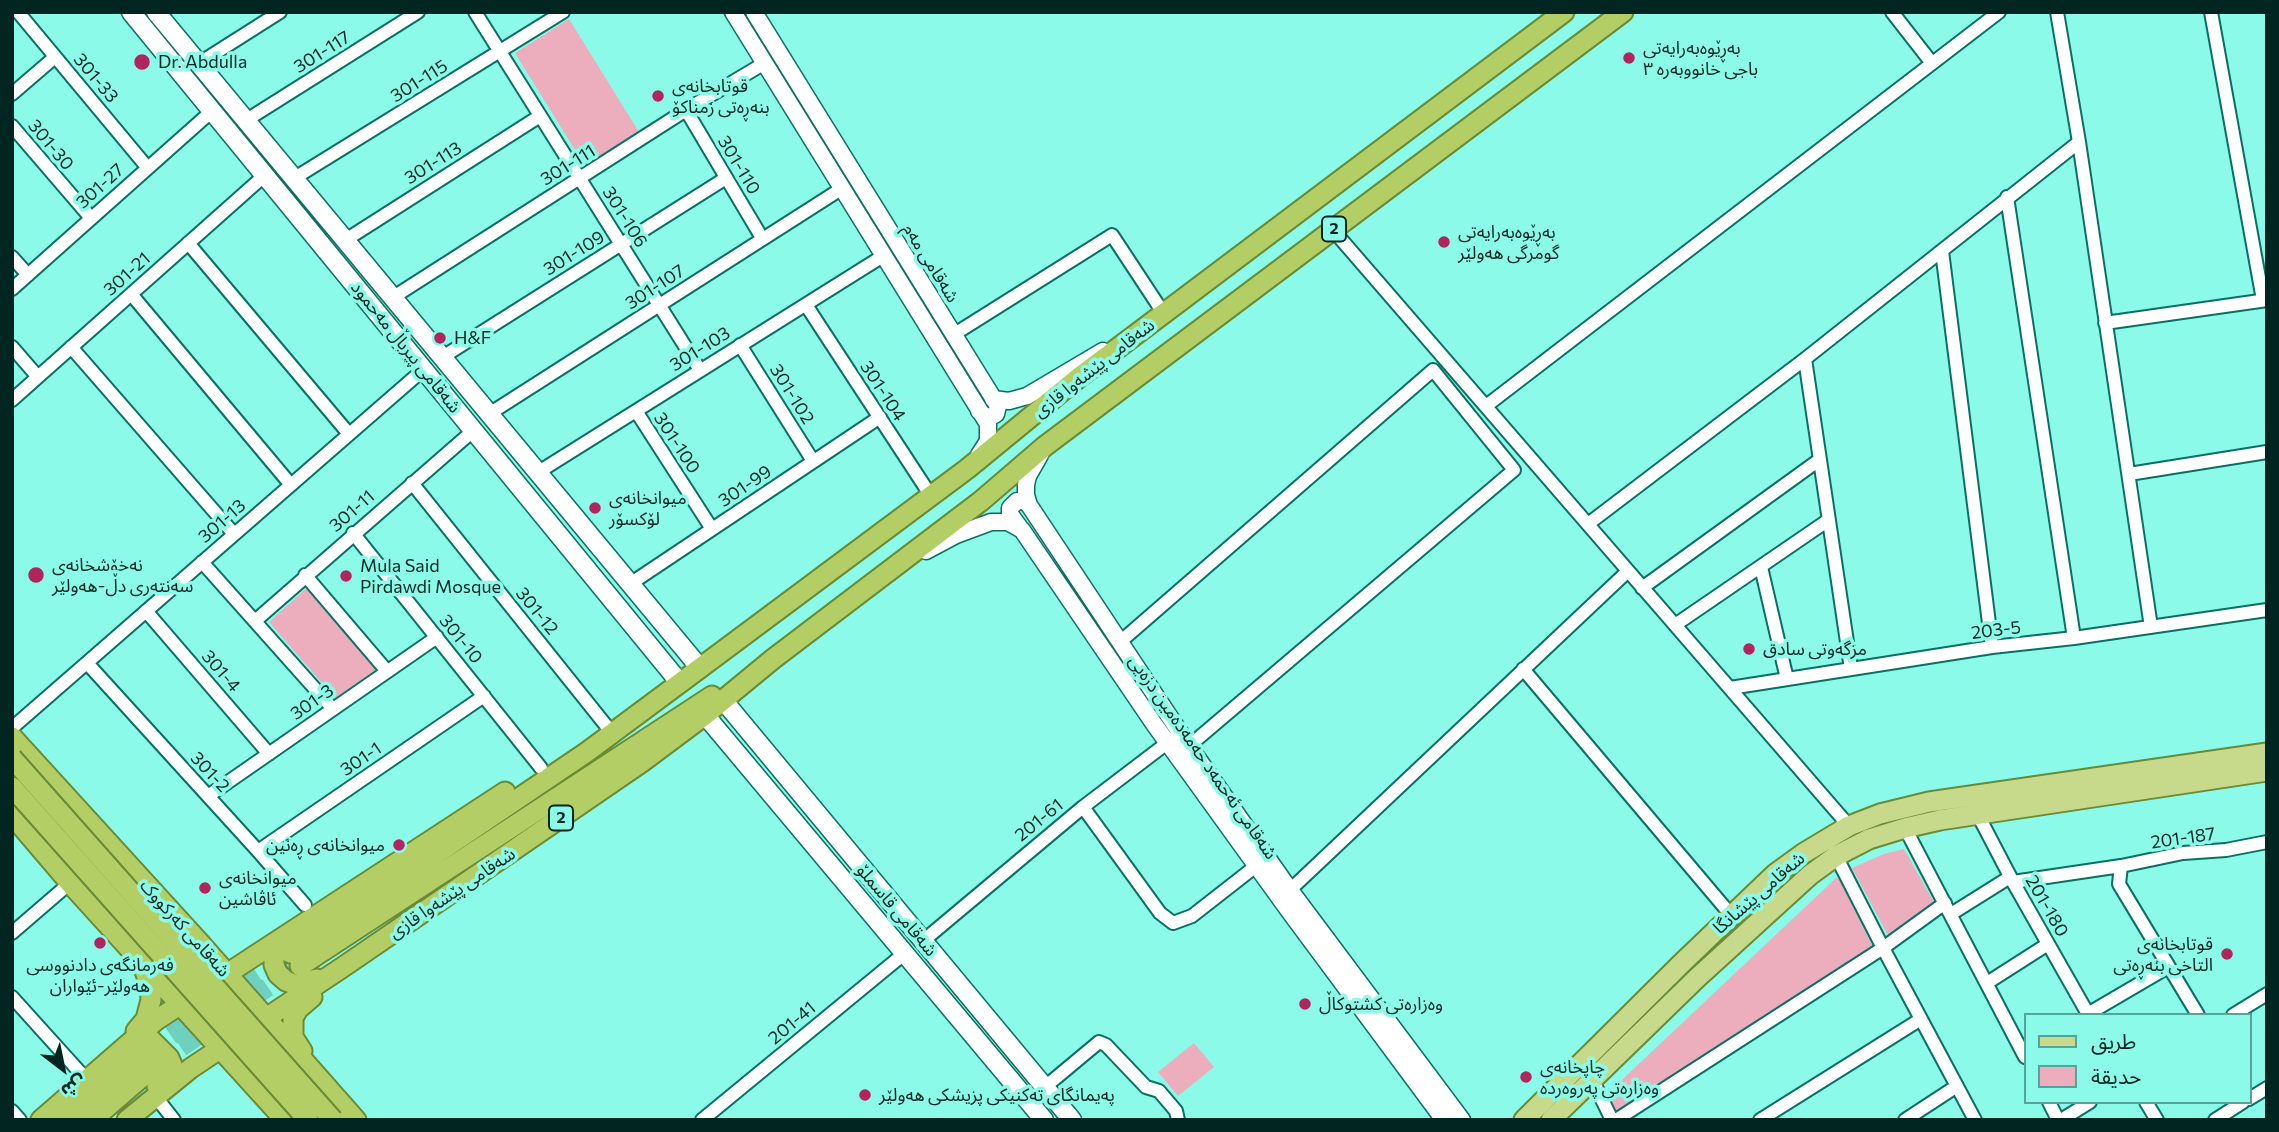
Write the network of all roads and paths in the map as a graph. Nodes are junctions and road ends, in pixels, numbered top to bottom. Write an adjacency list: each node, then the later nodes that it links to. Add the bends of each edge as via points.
1 (18, 12): 17 (street, 301-33)
2 (131, 12): 23 (main road, شەقامی پیرباڵ مەحمود)
3 (156, 12): 19 (main road, شەقامی پیرباڵ مەحمود)
4 (280, 12): 19 (street)
5 (418, 12): 25 (street, 301-117)
6 (475, 12): 16 (street, 301-106)
7 (563, 12): 16 (street, 301-115)
8 (733, 12): 20 (street)
9 (754, 12): 55 (street, شەقامی مەم)
10 (1564, 12): 53 (highway, شەقامی پێشەوا قازی / 2)
11 (1623, 12): 38 (highway, شەقامی پێشەوا قازی / 2)
12 (1892, 12): 18 (street)
13 (1999, 12): 18 (street)
14 (2057, 12): 28 (street)
15 (2211, 12): 50 (street)
16 (500, 51): 24 (street, 301-106); 34 (street, 301-115)
17 (55, 57): 21 (street); 30 (street, 301-33)
18 (1931, 62): 67 (street)
19 (198, 64): 25 (main road, شەقامی پیرباڵ مەحمود)
20 (763, 64): 22 (street, 301-111); 35 (street)
21 (12, 94)
22 (686, 110): 32 (street, 301-111); 33 (street, 301-110)
23 (212, 111): 30 (street, 301-27); 31 (main road, شەقامی پیرباڵ مەحمود)
24 (540, 116): 32 (street, 301-106); 40 (street, 301-113)
25 (245, 121): 34 (main road, شەقامی پیرباڵ مەحمود)
26 (12, 126): 27 (street, 301-30)
27 (24, 139): 29 (street); 37 (street, 301-30)
28 (2079, 142): 36 (street); 54 (street)
29 (12, 150)
30 (148, 167): 37 (street, 301-27)
31 (265, 176): 41 (street, 301-21); 62 (main road, شەقامی پیرباڵ مەحمود)
32 (580, 178): 42 (street, 301-106); 49 (street, 301-111)
33 (726, 178): 39 (street, 301-110); 42 (street, 301-109)
34 (293, 179): 40 (main road, شەقامی پیرباڵ مەحمود)
35 (841, 189): 39 (street, 301-107); 45 (street)
36 (2007, 197): 43 (street); 105 (street)
37 (91, 218): 46 (street, 301-27)
38 (1333, 230): 67 (street); 74 (highway, شەقامی پێشەوا قازی / 2)
39 (762, 238): 52 (street, 301-107)
40 (344, 241): 49 (main road, شەقامی پیرباڵ مەحمود)
41 (188, 243): 48 (street, 301-21); 73 (street)
42 (621, 244): 52 (street, 301-106); 60 (street, 301-109)
43 (1942, 251): 61 (street); 108 (street)
44 (12, 257): 46 (street)
45 (883, 257): 51 (street, 301-103); 68 (street)
46 (28, 275): 47 (street, 301-27)
47 (12, 289)
48 (131, 294): 59 (street, 301-21); 82 (street)
49 (392, 298): 60 (main road, شەقامی پیرباڵ مەحمود)
50 (2265, 300): 54 (street)
51 (806, 305): 57 (street, 301-103); 71 (street, 301-104)
52 (660, 306): 63 (street, 301-106); 70 (street, 301-107)
53 (1164, 314): 55 (street, via 1112,235); 56 (highway, شەقامی پێشەوا قازی / 2)
54 (2105, 323): 80 (street)
55 (953, 335): 65 (street, شەقامی مەم)
56 (1134, 336): 65 (street, via 1027,396); 78 (highway, شەقامی پێشەوا قازی / 2)
57 (740, 345): 63 (street, 301-103); 77 (street, 301-102)
58 (12, 346): 64 (street)
59 (71, 347): 64 (street, 301-21); 90 (street)
60 (441, 358): 70 (main road, شەقامی پیرباڵ مەحمود)
61 (1805, 359): 76 (street); 86 (street)
62 (424, 369): 72 (main road, شەقامی پیرباڵ مەحمود); 73 (street, 301-13)
63 (700, 370): 69 (street, 301-103)
64 (38, 377): 66 (street, 301-21)
65 (993, 399): 68 (street, via 998,409 994,416 985,416)
66 (12, 400)
67 (1486, 406): 86 (street)
68 (978, 409): 78 (street, via 990,436)
69 (636, 411): 79 (street, 301-103); 87 (street, 301-100)
70 (489, 414): 79 (main road, شەقامی پیرباڵ مەحمود)
71 (880, 417): 77 (street, 301-99); 83 (street, 301-104)
72 (474, 430): 81 (street, 301-11); 106 (main road, شەقامی پیرباڵ مەحمود)
73 (349, 434): 82 (street, 301-13)
74 (1045, 446): 84 (street, via 1028,476); 93 (highway, شەقامی پێشەوا قازی / 2)
75 (2267, 452): 80 (street)
76 (1819, 460): 85 (street); 97 (street)
77 (813, 461): 87 (street, 301-99)
78 (967, 469): 83 (highway, شەقامی پێشەوا قازی / 2)
79 (537, 473): 96 (main road, شەقامی پیرباڵ مەحمود)
80 (2129, 474): 102 (street)
81 (412, 483): 89 (street, 301-11); 122 (street, 301-12)
82 (291, 485): 90 (street, 301-13)
83 (930, 496): 111 (highway, شەقامی پێشەوا قازی / 2)
84 (1029, 505): 88 (street, via 1017,501 1010,508); 107 (street, شەقامی ئەحمەد حەمەدەمین دزەیی)
85 (1827, 521): 92 (street); 113 (street)
86 (1588, 524): 94 (street)
87 (712, 530): 96 (street, 301-99)
88 (1022, 530): 93 (street, via 1009,522 991,522 956,535); 125 (street, شەقامی ئەحمەد حەمەدەمین دزەیی)
89 (353, 533): 95 (street, 301-11); 104 (street, 301-10)
90 (234, 534): 91 (street, 301-13)
91 (202, 562): 99 (street, 301-13); 100 (street)
92 (1761, 566): 101 (street); 115 (street)
93 (890, 571): 109 (highway, شەقامی پێشەوا قازی / 2)
94 (1628, 571): 97 (street); 112 (street)
95 (304, 575): 100 (street, 301-11); 114 (street)
96 (630, 584): 103 (main road, شەقامی پیرباڵ مەحمود)
97 (1642, 588): 101 (street)
98 (2267, 610): 102 (street, 203-5)
99 (146, 611): 110 (street, 301-13); 127 (street, 301-4)
100 (255, 621): 120 (street)
101 (1675, 625): 117 (street)
102 (2151, 626): 105 (street, 203-5)
103 (666, 627): 106 (main road); 111 (main road, شەقامی پیرباڵ مەحمود)
104 (437, 637): 114 (street, 301-3); 118 (street, 301-10)
105 (2074, 638): 108 (street, 203-5)
106 (647, 642): 116 (main road, شەقامی پیرباڵ مەحمود)
107 (1120, 642): 125 (street, شەقامی ئەحمەد حەمەدەمین دزەیی); 125 (street, 201-61, via 1433,370 1514,470)
108 (1993, 647): 113 (street, 203-5)
109 (773, 660): 119 (highway, شەقامی پێشەوا قازی / 2); 160 (highway, شەقامی پێشەوا قازی)
110 (87, 663): 123 (street, 301-13); 135 (street, 301-2)
111 (700, 668): 116 (highway, شەقامی پێشەوا قازی / 2)
112 (1523, 669): 149 (street); 153 (street)
113 (1851, 669): 115 (street, 203-5)
114 (386, 670): 120 (street, 301-3)
115 (1787, 679): 117 (street, 203-5)
116 (681, 682): 122 (highway, شەقامی پێشەوا قازی / 2)
117 (1730, 688): 140 (street)
118 (484, 696): 129 (street, 301-10); 143 (street, 301-1)
119 (723, 700): 121 (highway, شەقامی پێشەوا قازی / 2); 132 (main road, شەقامی قاسملۆ)
120 (333, 709): 127 (street, 301-3)
121 (705, 715): 134 (main road, شەقامی قاسملۆ); 164 (highway, شەقامی پێشەوا قازی / 2)
122 (616, 725): 129 (highway, شەقامی پێشەوا قازی / 2); 160 (highway, شەقامی پێشەوا قازی, via 587,752)
123 (12, 729)
124 (12, 737): 150 (highway, شەقامی کەرکووک / 2)
125 (1179, 740): 136 (street, 201-61); 145 (street, شەقامی ئەحمەد حەمەدەمین دزەیی); 149 (street, شەقامی ئەحمەد حەمەدەمین دزەیی)
126 (2267, 753): 131 (main road, شەقامی پێشانگا)
127 (269, 754): 135 (street, 301-3)
128 (12, 758): 208 (highway, شەقامی کەرکووک, bridge)
129 (541, 768): 152 (highway, شەقامی پێشەوا قازی / 2)
130 (2267, 771): 131 (main road, شەقامی پێشانگا)
131 (2190, 774): 137 (main road, شەقامی پێشانگا); 139 (main road, شەقامی پێشانگا)
132 (787, 777): 134 (main road, via 776,781); 156 (main road, شەقامی قاسملۆ)
133 (12, 787): 207 (highway, شەقامی کەرکووک, bridge)
134 (770, 792): 161 (main road, شەقامی قاسملۆ)
135 (208, 796): 143 (street, 301-2)
136 (1083, 807): 145 (street, via 1160,913 1173,923 1192,916); 156 (street, 201-61)
137 (1938, 811): 139 (main road, شەقامی پێشانگا); 140 (main road, شەقامی پێشانگا, via 1880,814); 141 (main road, شەقامی پێشانگا)
138 (12, 815): 148 (highway)
139 (1978, 815): 147 (street, 201-180)
140 (1849, 826): 153 (main road, شەقامی پێشانگا, via 1784,868)
141 (1905, 828): 144 (main road, شەقامی پێشانگا); 151 (street)
142 (2267, 842): 146 (street, 201-187)
143 (258, 851): 152 (street, 301-2)
144 (1836, 856): 159 (street); 167 (main road, شەقامی پێشانگا)
145 (1256, 866): 214 (street, شەقامی ئەحمەد حەمەدەمین دزەیی)
146 (2122, 866): 147 (street, 201-187); 165 (street, via 2119,884)
147 (2011, 879): 151 (street); 158 (street, 201-180)
148 (70, 883): 154 (street); 155 (highway)
149 (1290, 890): 215 (street, شەقامی ئەحمەد حەمەدەمین دزەیی)
150 (162, 901): 155 (highway, via 176,930 168,949 148,955); 157 (highway, شەقامی کەرکووک / 2)
151 (1948, 908): 159 (street); 168 (street)
152 (309, 911): 160 (highway, شەقامی پێشەوا قازی / 2); 164 (highway, via 278,946 274,960 278,974 301,985)
153 (1731, 915): 163 (main road, شەقامی پێشانگا)
154 (12, 933)
155 (123, 940): 162 (highway)
156 (923, 941): 180 (main road, شەقامی قاسملۆ)
157 (199, 942): 160 (highway, 2, via 238,954); 166 (highway, شەقامی کەرکووک)
158 (2048, 944): 168 (street); 173 (street, 201-180)
159 (1883, 948): 178 (street); 218 (street)
160 (291, 951): 166 (highway, شەقامی پێشەوا قازی, via 253,956)
161 (905, 953): 183 (main road, شەقامی قاسملۆ); 210 (street, 201-41)
162 (139, 958): 171 (highway); 182 (highway, via 150,986 150,1008 146,1019)
163 (1682, 963): 167 (main road); 216 (main road, شەقامی پێشانگا)
164 (343, 967): 177 (highway, شەقامی پێشەوا قازی / 2, via 289,1003); 186 (highway, via 293,1017 293,1037)
165 (2168, 967): 174 (street); 175 (street)
166 (227, 978): 171 (highway, شەقامی پێشەوا قازی); 172 (highway); 177 (highway, شەقامی کەرکووک)
167 (1697, 978): 188 (main road, شەقامی پێشانگا)
168 (1987, 983): 181 (street)
169 (2267, 994): 176 (street)
170 (12, 997): 187 (street)
171 (188, 1005): 172 (highway); 179 (highway); 182 (highway, شەقامی پێشەوا قازی, via 149,1026)
172 (224, 1011): 177 (highway); 179 (highway)
173 (2086, 1013)
174 (2089, 1013)
175 (2196, 1013)
176 (2236, 1013)
177 (258, 1017): 179 (highway, شەقامی پێشەوا قازی); 186 (highway)
178 (1921, 1019): 189 (street); 219 (street)
179 (220, 1044): 184 (highway); 185 (highway)
180 (1015, 1051): 183 (main road); 190 (main road, شەقامی قاسملۆ)
181 (2024, 1053)
182 (114, 1054): 187 (highway, شەقامی پێشەوا قازی); 205 (highway, via 147,1038 155,1041 171,1063 169,1075)
183 (997, 1065): 211 (main road, شەقامی قاسملۆ)
184 (236, 1067): 185 (highway, via 219,1059); 200 (highway)
185 (191, 1068): 193 (highway)
186 (312, 1069): 192 (highway)
187 (86, 1079): 202 (highway, شەقامی پێشەوا قازی)
188 (1592, 1079): 217 (main road, شەقامی پێشانگا); 218 (street)
189 (1957, 1086): 220 (street); 221 (street)
190 (1045, 1087): 212 (main road, شەقامی قاسملۆ); 213 (street, via 1099,1042 1146,1087 1159,1091)
191 (2267, 1088): 194 (street)
192 (333, 1094): 200 (highway, via 309,1072 290,1069 272,1085 271,1099); 209 (highway)
193 (155, 1096): 205 (highway); 206 (street)
194 (2251, 1098)
195 (2050, 1104): 222 (street)
196 (2087, 1104): 222 (street)
197 (2148, 1104): 223 (street)
198 (2237, 1104): 224 (street); 225 (street)
199 (12, 1111): 201 (street)
200 (281, 1116)
201 (20, 1120)
202 (41, 1120)
203 (67, 1120): 204 (highway, via 152,1058)
204 (92, 1120)
205 (125, 1120)
206 (174, 1120)
207 (308, 1120)
208 (333, 1120)
209 (355, 1120)
210 (702, 1120)
211 (1044, 1120)
212 (1072, 1120)
213 (1178, 1120)
214 (1444, 1120)
215 (1462, 1120)
216 (1524, 1120)
217 (1551, 1120)
218 (1614, 1120)
219 (1760, 1120)
220 (1905, 1120)
221 (1975, 1120)
222 (2060, 1120)
223 (2157, 1120)
224 (2215, 1120)
225 (2243, 1120)

